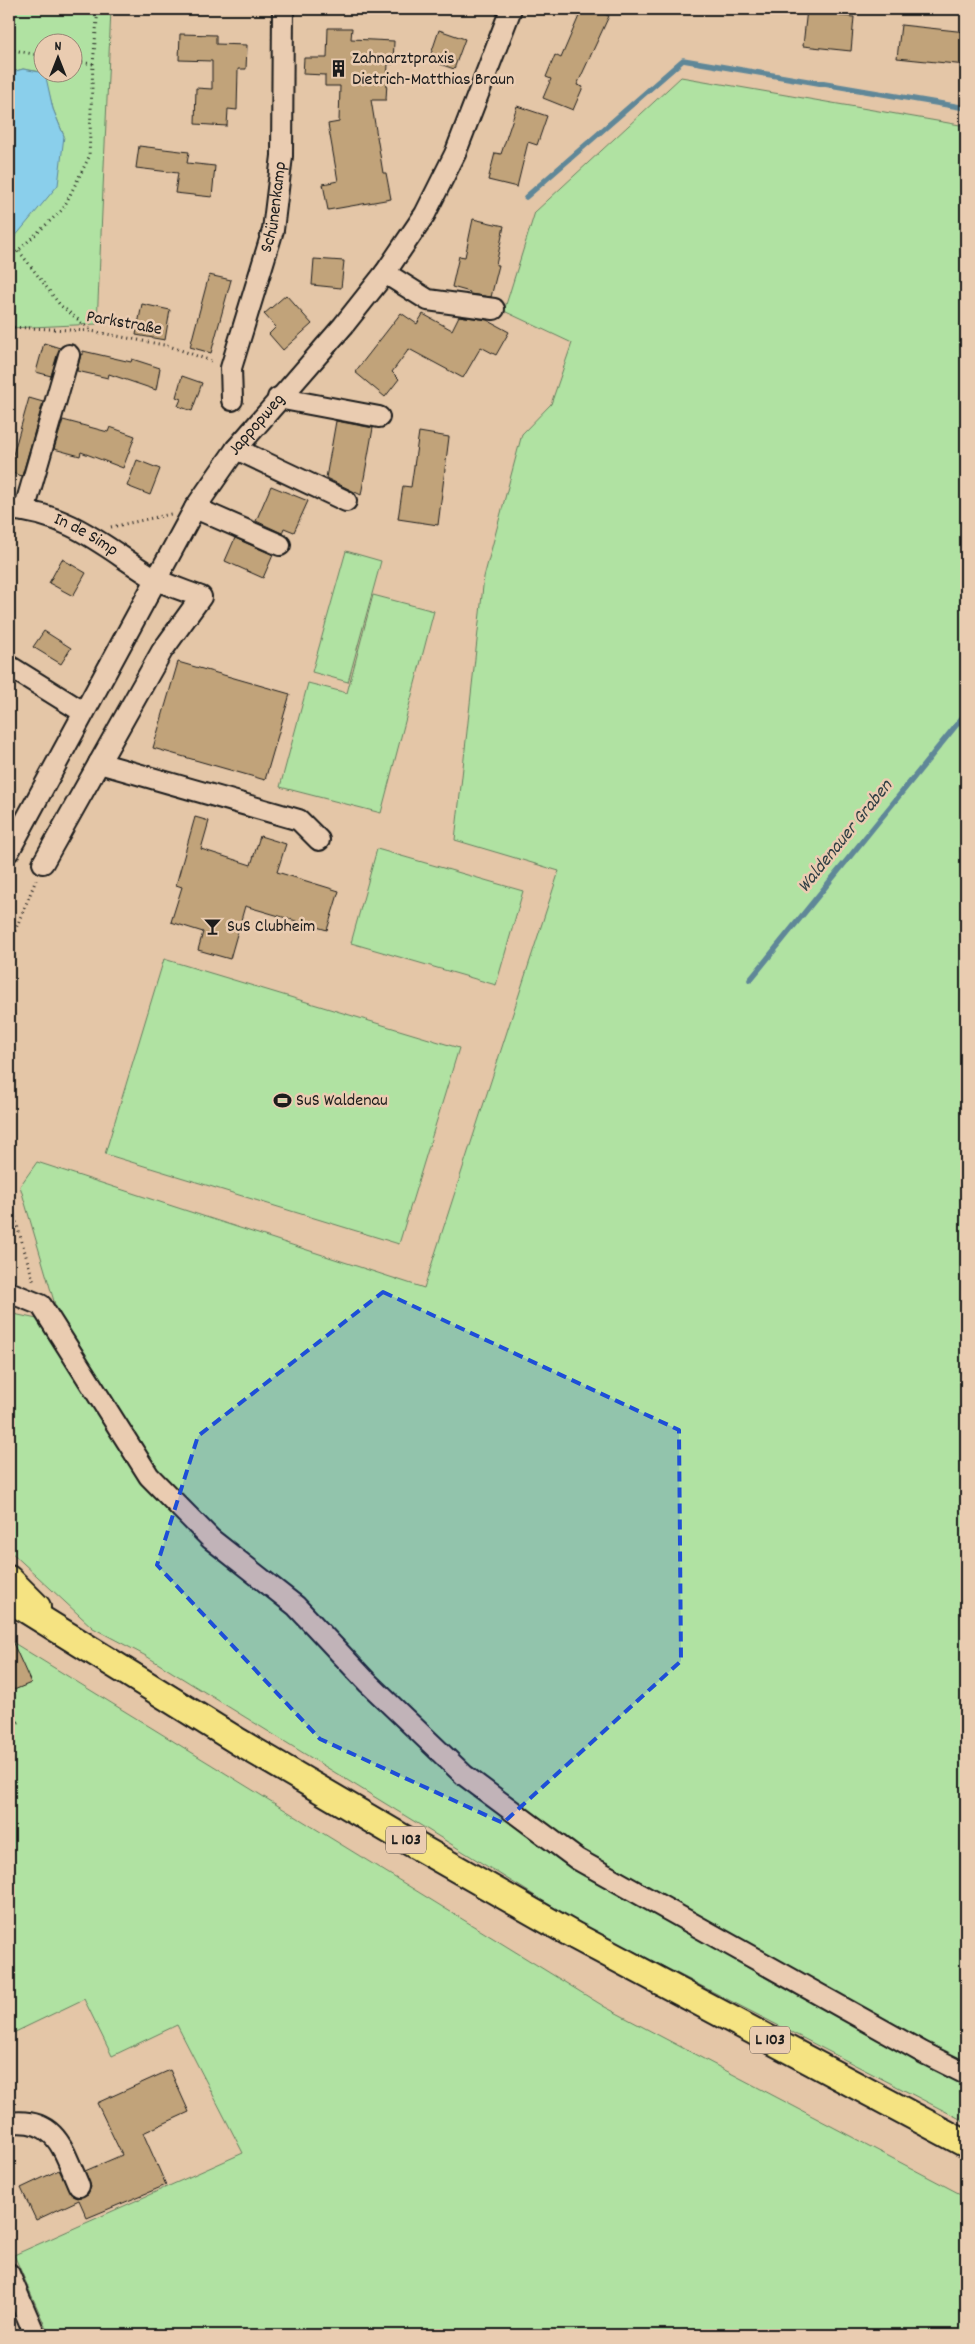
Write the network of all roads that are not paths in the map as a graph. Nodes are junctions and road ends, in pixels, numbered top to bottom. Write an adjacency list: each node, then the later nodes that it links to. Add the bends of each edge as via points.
1 (283, 9): 7 (street, Schünenkamp, via 282,156 273,230 231,368)
2 (511, 9): 3 (street, Jappopweg, via 455,154 425,214)
3 (385, 273): 4 (street, via 428,300); 6 (street, Jappopweg, via 343,326)
4 (494, 309)
5 (69, 355): 12 (street)
6 (278, 398): 8 (street); 9 (street, Jappopweg)
7 (232, 400)
8 (380, 417)
9 (236, 449): 10 (street); 11 (street, Jappopweg)
10 (346, 501)
11 (195, 508): 13 (street); 14 (street, Jappopweg)
12 (16, 510): 14 (street, In de Simp, via 61,521)
13 (280, 545)
14 (156, 579): 16 (street, Jappopweg); 17 (street, In de Simp, via 201,597 162,651)
15 (9, 666): 16 (street)
16 (83, 712): 19 (street, Jappopweg)
17 (99, 763): 18 (street, via 299,820); 20 (street)
18 (319, 840)
19 (9, 851)
20 (43, 863)
21 (9, 1292): 25 (street, via 41,1305 149,1476 211,1539 296,1606 367,1682 464,1775 577,1859)
22 (9, 1578): 24 (main road)
23 (9, 1599): 24 (main road, L 103)
24 (64, 1634): 27 (main road, L 103, via 281,1766 575,1936)
25 (966, 2074)
26 (9, 2123): 28 (street, via 20,2121 44,2126 58,2140)
27 (966, 2144)
28 (80, 2186)
29 (9, 2274): 30 (street)
30 (35, 2335)

